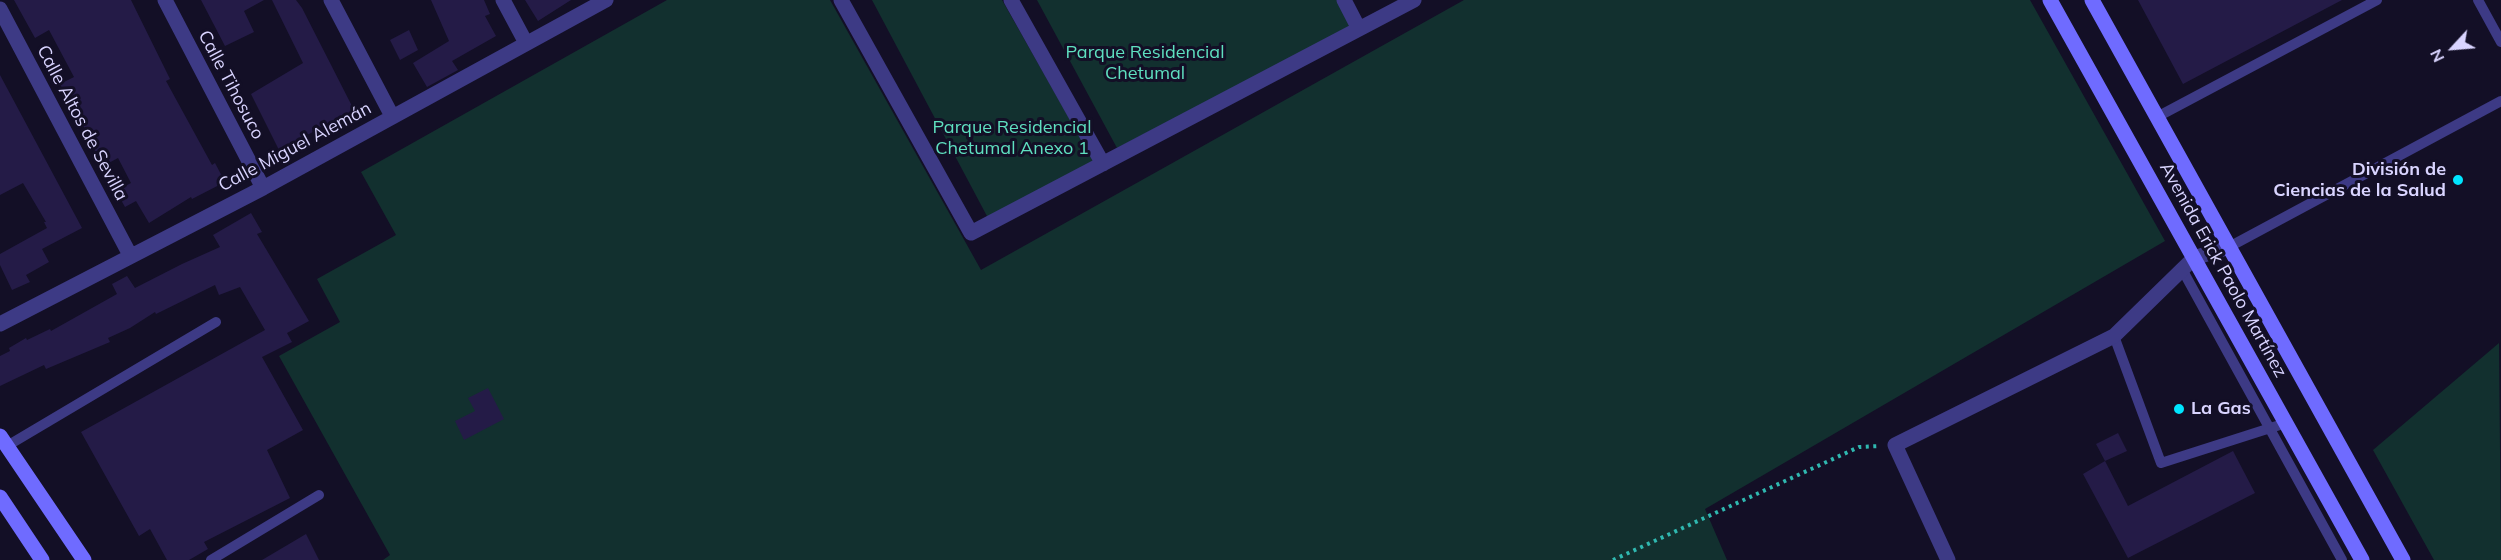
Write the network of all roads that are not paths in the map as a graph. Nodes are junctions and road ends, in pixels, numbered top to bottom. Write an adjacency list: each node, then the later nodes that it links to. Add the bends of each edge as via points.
1 (165, 0): 21 (street, Calle Tihosuco)
2 (331, 0): 18 (street)
3 (503, 0): 16 (street)
4 (606, 0): 16 (street, Calle Miguel Alemán)
5 (842, 0): 20 (street, via 970,233)
6 (1011, 0): 20 (street)
7 (1344, 0): 14 (street)
8 (1414, 0): 14 (street)
9 (2050, 0): 24 (main road, Avenida Erick Paolo Martínez)
10 (2092, 0): 19 (main road, Avenida Erick Paolo Martínez)
11 (2377, 0): 19 (lane)
12 (2478, 0): 15 (lane)
13 (0, 9): 23 (street, Calle Altos de Sevilla)
14 (1359, 29): 20 (street)
15 (2501, 42)
16 (526, 43): 18 (street, Calle Miguel Alemán)
17 (2501, 101): 22 (lane)
18 (392, 116): 21 (street, Calle Miguel Alemán)
19 (2157, 117): 22 (main road, Avenida Erick Paolo Martínez)
20 (1103, 164)
21 (263, 188): 23 (street, Calle Miguel Alemán)
22 (2229, 247): 24 (street); 42 (main road, Avenida Erick Paolo Martínez)
23 (130, 255): 27 (street, Calle Miguel Alemán)
24 (2194, 258): 25 (street); 29 (main road, Avenida Erick Paolo Martínez)
25 (2182, 271): 28 (street); 30 (lane)
26 (216, 322): 31 (lane)
27 (0, 324)
28 (2114, 336): 30 (lane, via 2161,463); 39 (street, via 1895,445)
29 (2286, 423): 30 (lane); 33 (main road, Avenida Erick Paolo Martínez)
30 (2271, 430): 32 (lane)
31 (3, 441): 37 (main road)
32 (2301, 486): 33 (lane); 40 (lane)
33 (2323, 489): 41 (main road, Avenida Erick Paolo Martínez)
34 (319, 495): 38 (lane)
35 (0, 497): 36 (main road)
36 (42, 560)
37 (84, 560)
38 (211, 560)
39 (1948, 560)
40 (2343, 560)
41 (2362, 560)
42 (2403, 560)

